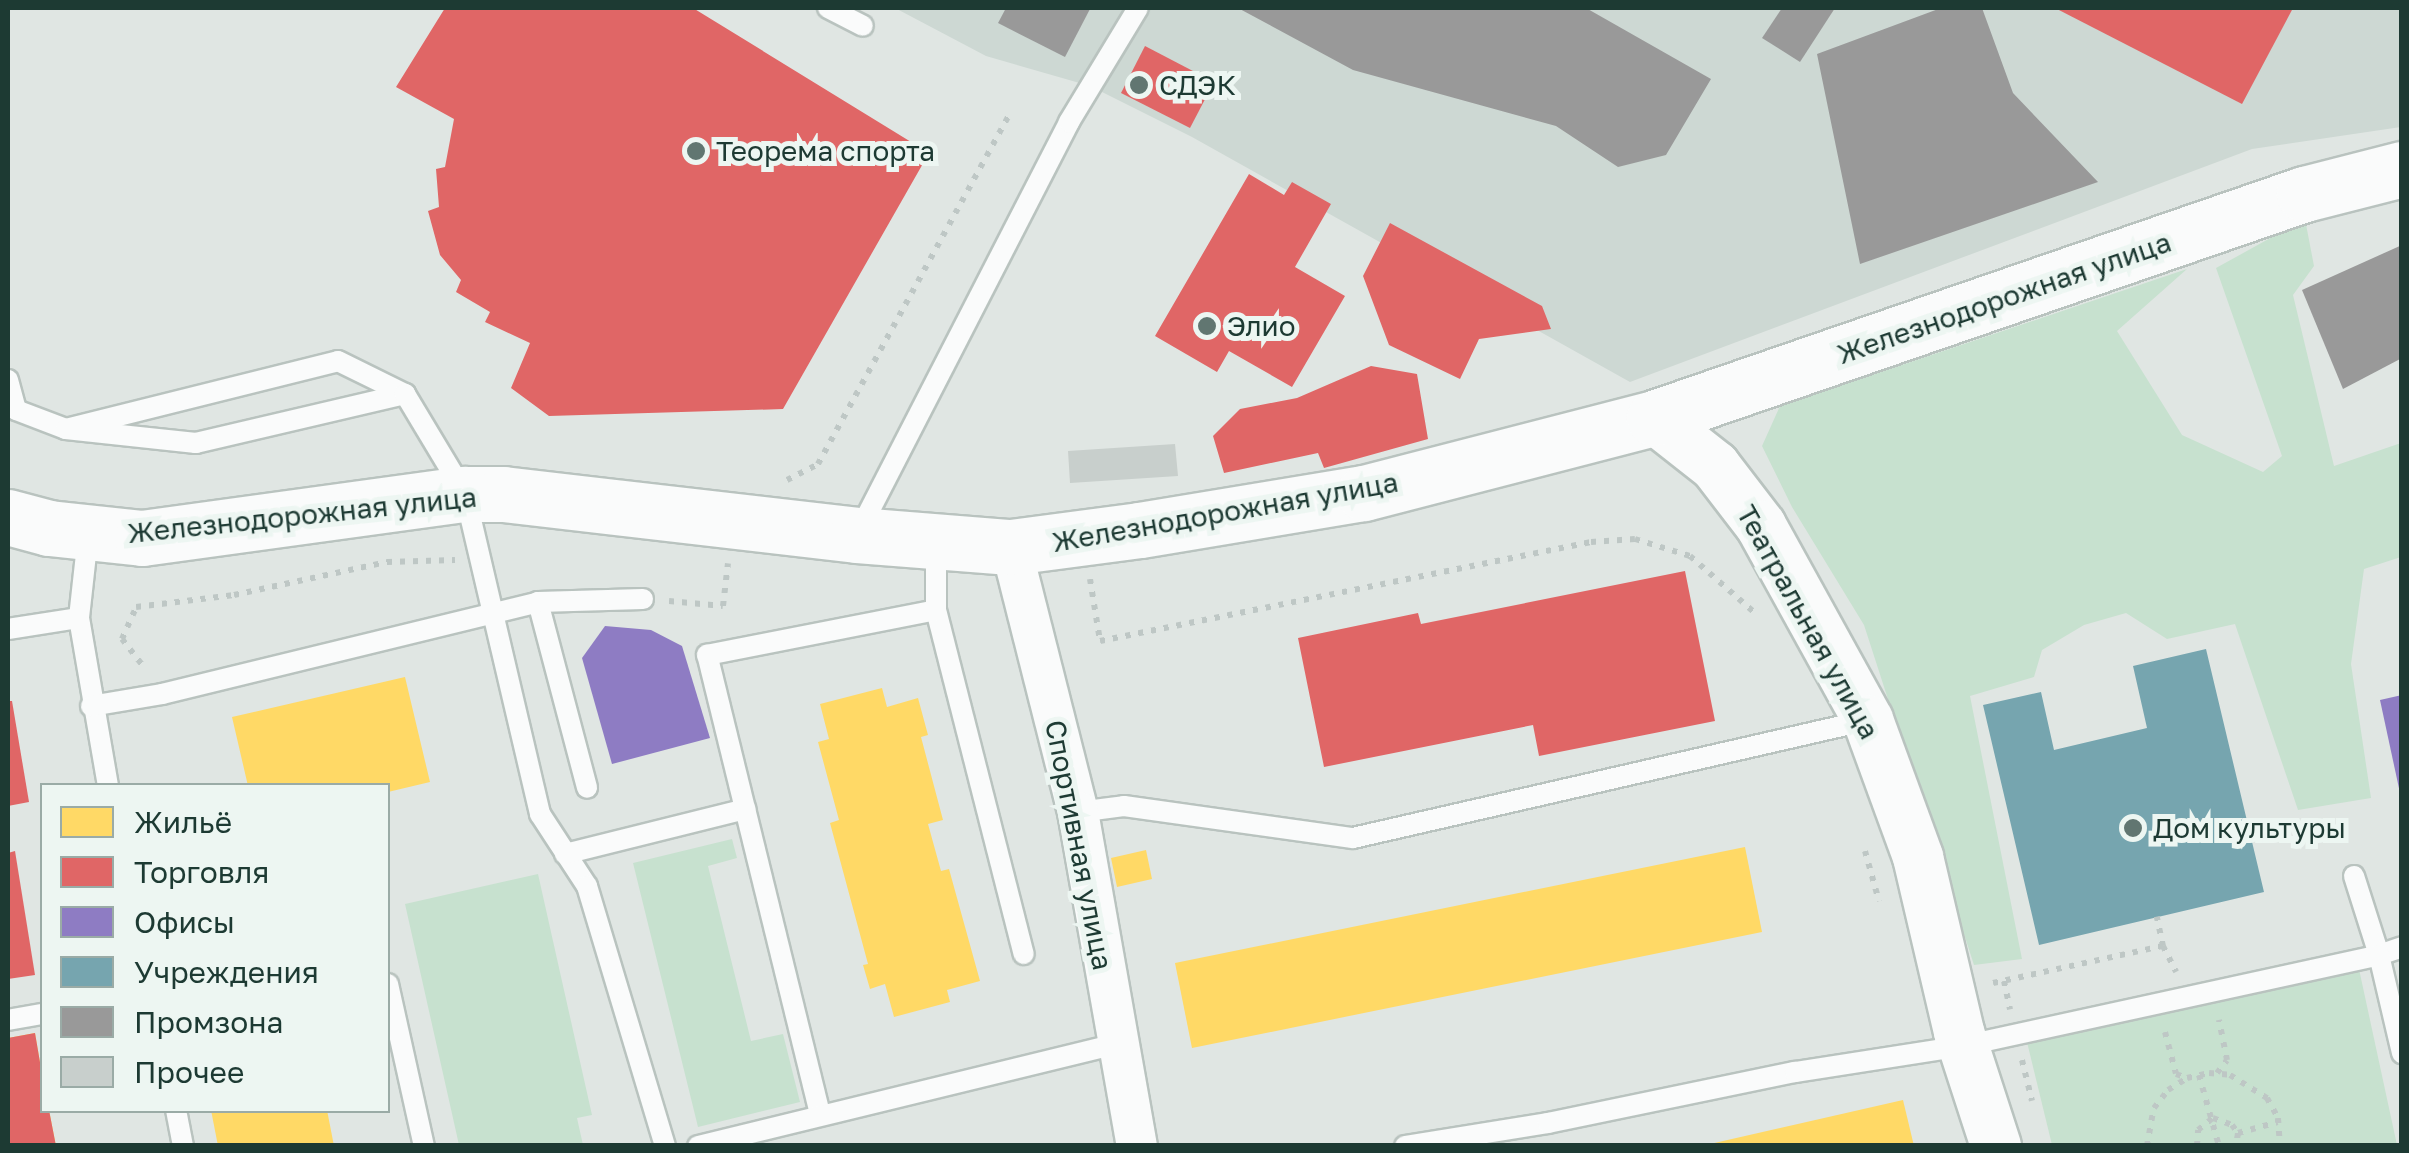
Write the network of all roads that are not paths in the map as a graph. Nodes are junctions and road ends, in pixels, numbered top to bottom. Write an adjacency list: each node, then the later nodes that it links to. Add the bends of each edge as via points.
1 (828, 8): 3 (lane)
2 (1138, 8): 12 (lane, via 1069,122)
3 (863, 26)
4 (2402, 169): 7 (main road, Железнодорожная улица, via 2304,194)
5 (8, 380): 8 (lane, via 16,410)
6 (404, 394): 8 (lane, via 196,444); 8 (lane, via 338,361); 9 (lane)
7 (1654, 418): 14 (main road, Железнодорожная улица, via 1364,493); 22 (street, Театральная улица, via 1715,466 1761,526)
8 (66, 429)
9 (465, 494): 11 (main road, Железнодорожная улица, via 223,530 142,538); 12 (main road, Железнодорожная улица); 18 (lane)
10 (8, 517): 11 (main road, Железнодорожная улица)
11 (88, 534): 19 (lane)
12 (857, 535): 13 (main road, Железнодорожная улица)
13 (936, 540): 14 (main road, Железнодорожная улица); 17 (lane)
14 (1012, 547): 26 (street, Спортивная улица)
15 (643, 598): 16 (lane)
16 (538, 602): 18 (lane); 24 (lane)
17 (936, 610): 25 (lane, via 707,654); 30 (lane)
18 (492, 614): 21 (lane); 27 (lane, via 540,814)
19 (79, 618): 20 (lane); 21 (lane)
20 (8, 629)
21 (91, 706): 23 (lane)
22 (1868, 720): 26 (lane, via 1353,838 1124,806); 36 (street, Театральная улица, via 1918,857)
23 (107, 783)
24 (587, 788)
25 (745, 809): 27 (lane); 39 (lane)
26 (1078, 812): 35 (street, Спортивная улица)
27 (566, 854): 42 (lane, via 587,886)
28 (2354, 876): 31 (lane)
29 (2402, 947): 31 (lane)
30 (1024, 954)
31 (2379, 954): 36 (lane); 37 (lane)
32 (390, 993): 41 (lane)
33 (40, 1014): 34 (lane)
34 (8, 1020)
35 (1117, 1044): 39 (lane); 44 (street, Спортивная улица)
36 (1963, 1046): 45 (lane); 46 (street, Театральная улица)
37 (2402, 1053)
38 (177, 1113): 40 (lane)
39 (820, 1114): 43 (lane)
40 (183, 1146)
41 (424, 1146)
42 (665, 1146)
43 (698, 1146)
44 (1137, 1146)
45 (1404, 1146)
46 (1996, 1146)

